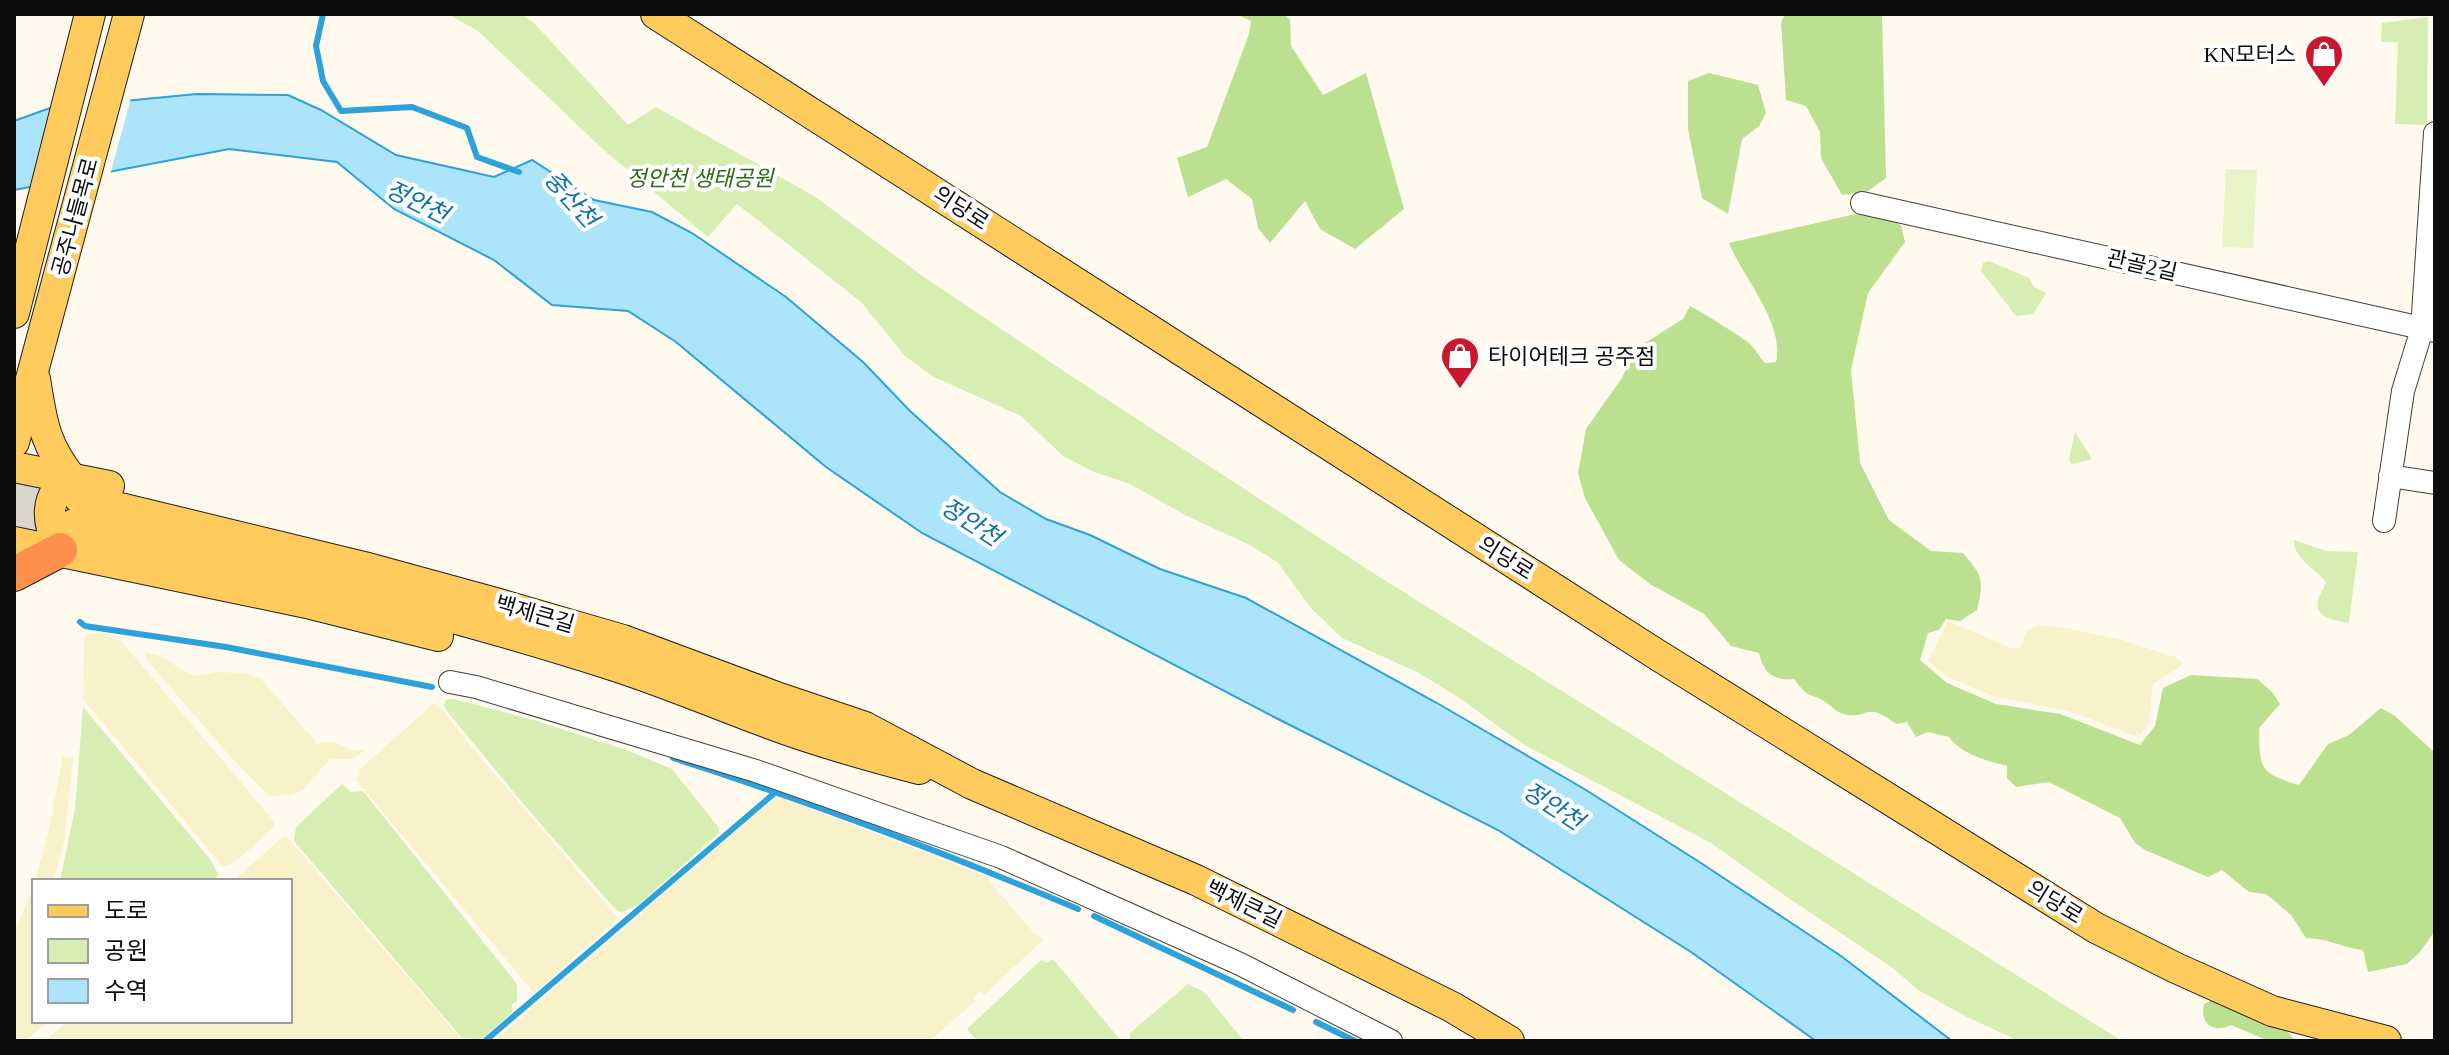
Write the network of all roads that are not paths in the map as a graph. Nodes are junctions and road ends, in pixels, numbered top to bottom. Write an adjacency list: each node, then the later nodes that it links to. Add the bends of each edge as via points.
1 (90, 14): 6 (main road, 공주나들목로)
2 (129, 14): 8 (main road, 공주나들목로, via 34,373)
3 (656, 14): 20 (main road, 의당로, via 1656,654 2096,928 2272,1011)
4 (2435, 133): 7 (street)
5 (1862, 203): 7 (street, 관골2길)
6 (14, 313)
7 (2428, 330): 10 (street, via 2403,391)
8 (25, 428): 12 (main road, via 54,456)
9 (14, 467): 12 (main road)
10 (2390, 476): 11 (street); 13 (street)
11 (2435, 483)
12 (71, 513): 14 (main road); 15 (highway); 17 (main road, 백제큰길, via 364,567 499,604 623,640); 17 (main road, via 337,611 443,637 668,706)
13 (2384, 521)
14 (14, 542)
15 (14, 574)
16 (450, 682): 18 (street, via 756,771 1001,857 1240,964)
17 (775, 711): 19 (main road, 백제큰길, via 865,727 972,784 1196,880 1452,1007)
18 (1391, 1041)
19 (1509, 1041)
20 (2386, 1041)

